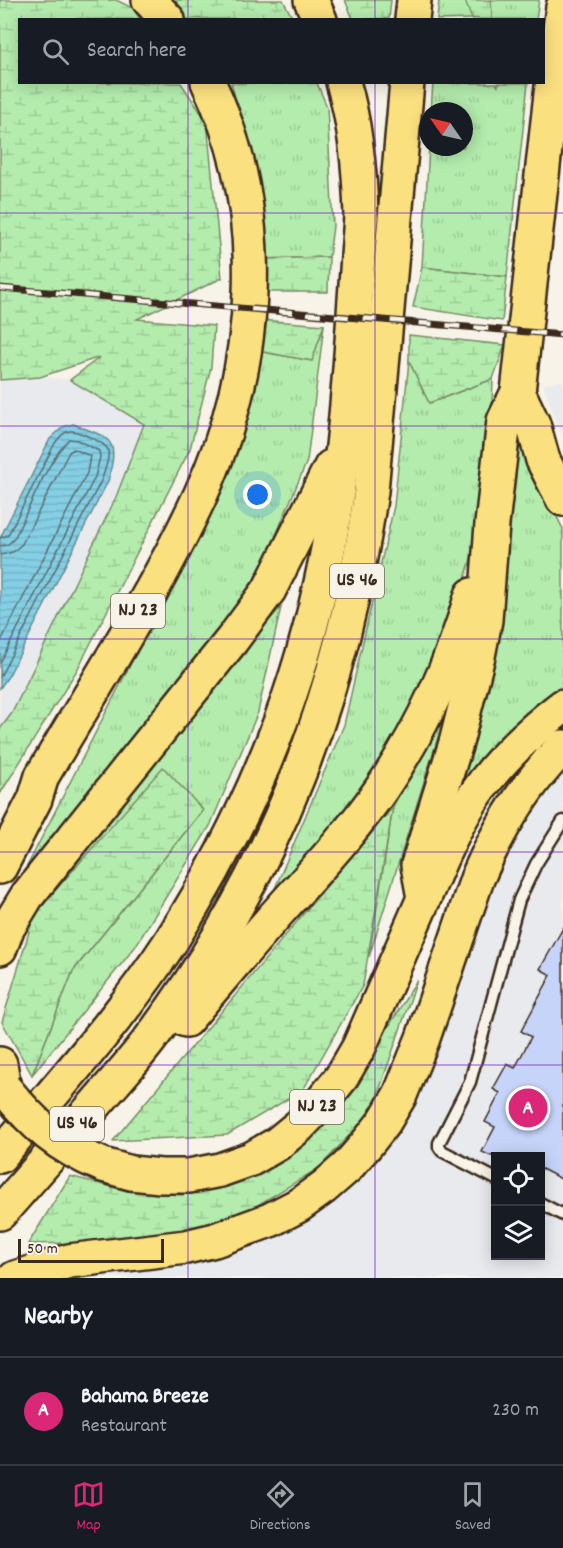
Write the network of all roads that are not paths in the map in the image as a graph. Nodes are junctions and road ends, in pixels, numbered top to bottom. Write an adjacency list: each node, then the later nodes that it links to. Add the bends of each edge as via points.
1 (149, 0): 5 (main road)
2 (311, 0): 6 (main road)
3 (414, 0): 7 (main road)
4 (563, 7): 11 (main road)
5 (166, 18)
6 (319, 18)
7 (412, 18)
8 (209, 84): 17 (main road, NJ 23, via 230,135 247,209 250,310 236,389 204,486 169,559)
9 (343, 84): 12 (main road, US 46, via 356,144 361,217)
10 (407, 84): 23 (main road, US 46, via 371,491 364,546 340,653 305,760 259,866 201,966)
11 (518, 392): 13 (main road, via 547,470); 14 (main road, via 504,421)
12 (343, 441): 22 (main road, via 268,590 27,896); 25 (main road, US 46, via 328,546 310,628 286,708 245,806 197,899 140,985)
13 (563, 499)
14 (492, 524): 21 (main road, via 485,620 478,656 418,865); 23 (main road, via 453,652 422,722 383,787 338,847 185,1021)
15 (563, 706): 21 (main road, NJ 23, via 518,744 473,799)
16 (563, 747): 30 (main road, via 521,796 489,850 412,1068 384,1122 347,1167 299,1205 241,1232 186,1247 69,1261)
17 (42, 777): 19 (main road); 20 (main road, NJ 23)
18 (563, 821): 26 (lane, via 519,900 470,1082 439,1143 442,1151)
19 (0, 828)
20 (0, 867)
21 (424, 898): 24 (main road, NJ 23, bridge, via 359,1047 341,1078 299,1126 250,1159 189,1176 131,1173 103,1165 48,1135 19,1107)
22 (0, 948)
23 (154, 1035): 28 (main road, US 46)
24 (1, 1078)
25 (0, 1156)
26 (491, 1177)
27 (545, 1206): 29 (lane)
28 (0, 1214)
29 (563, 1215)
30 (15, 1278)

